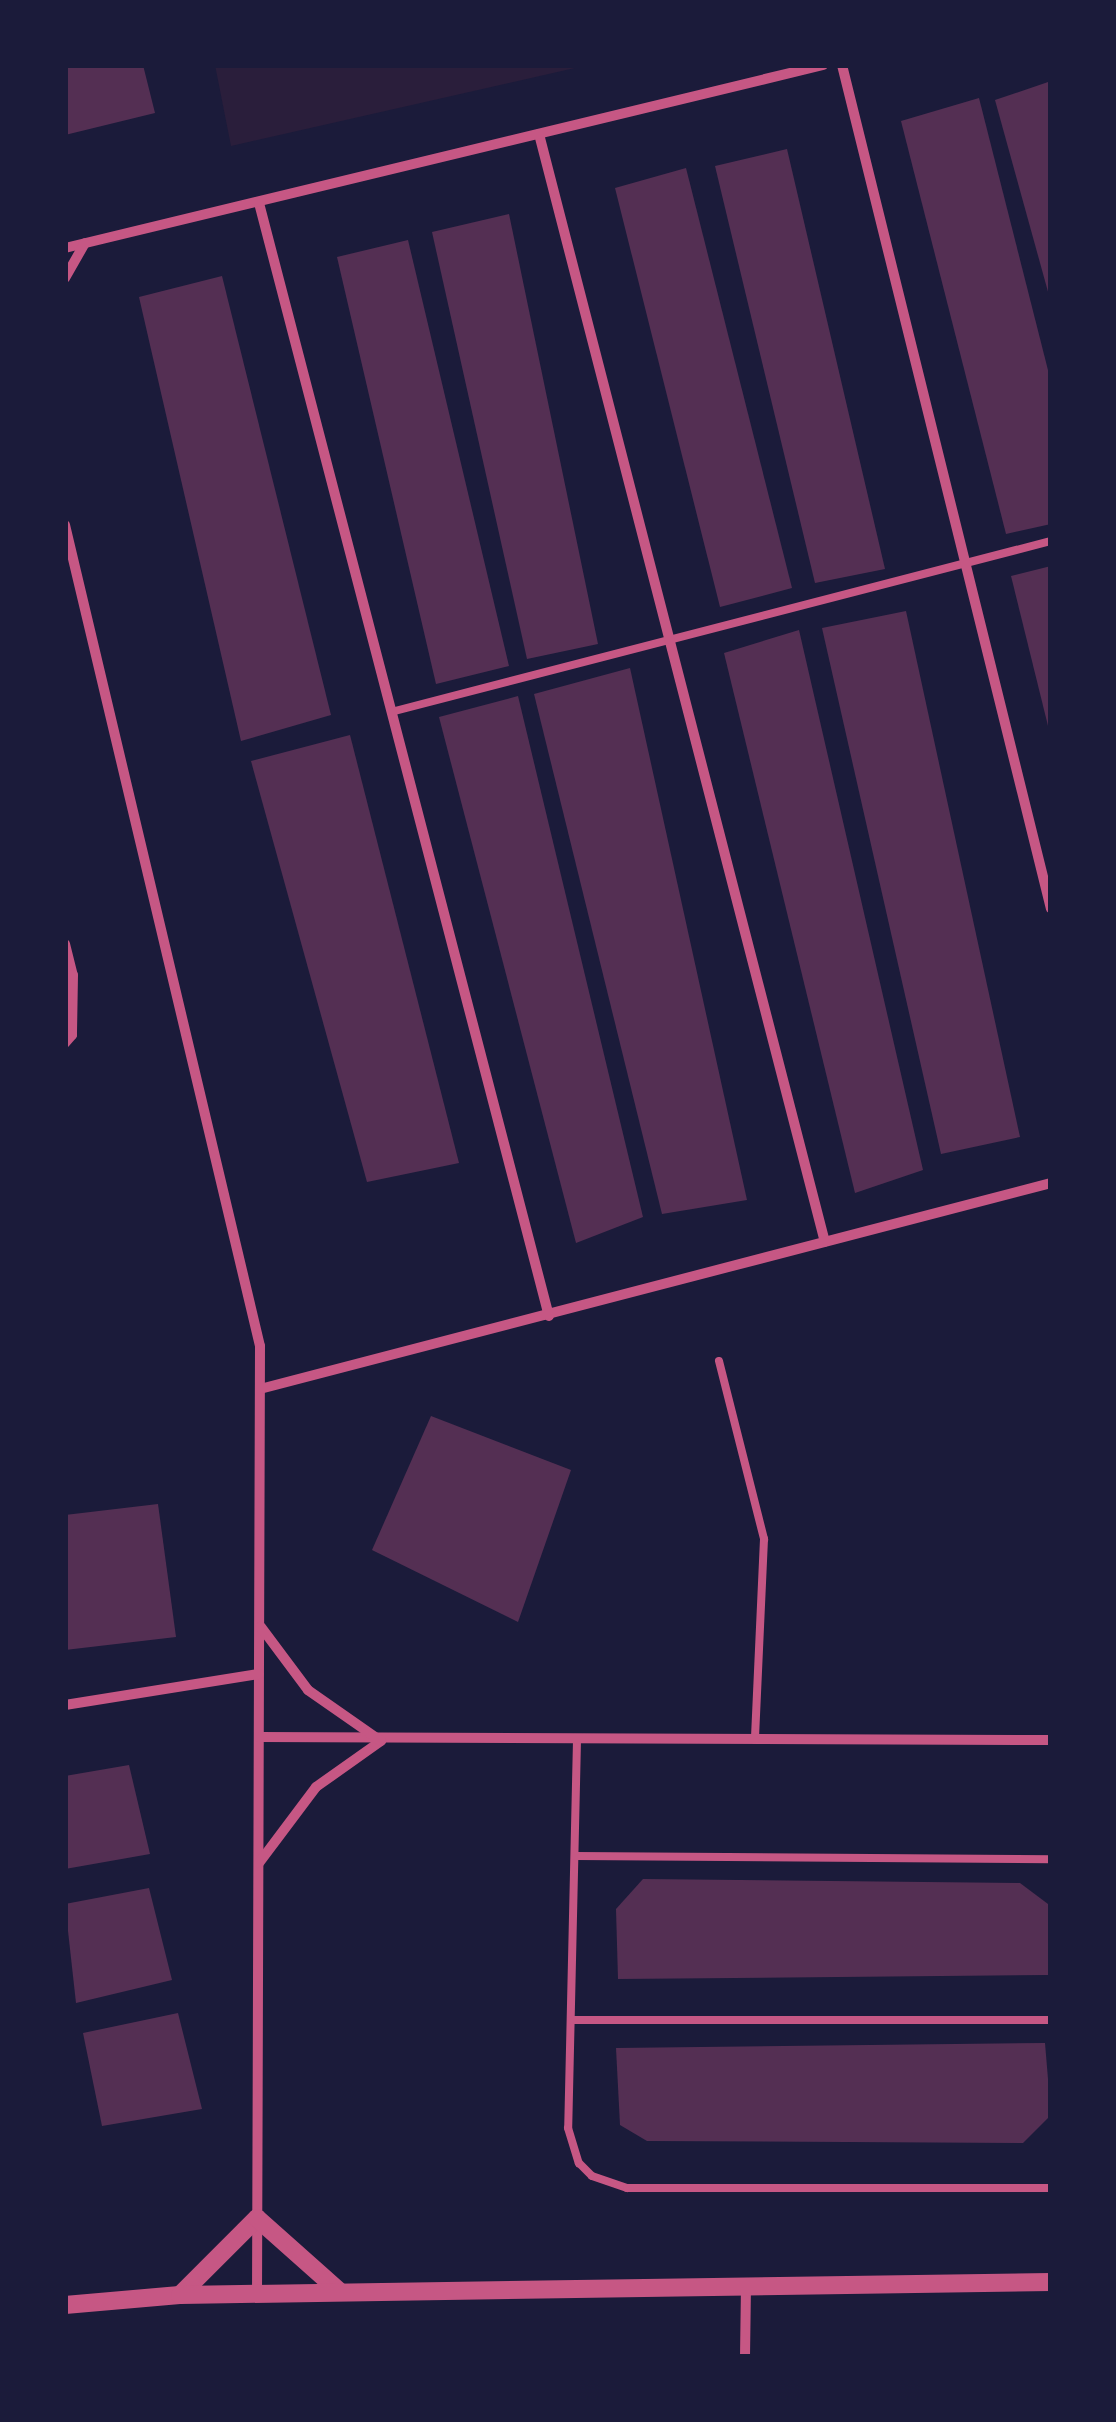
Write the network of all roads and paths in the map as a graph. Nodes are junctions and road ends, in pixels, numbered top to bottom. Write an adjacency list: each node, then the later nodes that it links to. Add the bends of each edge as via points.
1 (823, 65): 3 (street)
2 (842, 65): 10 (street)
3 (539, 134): 4 (street); 11 (street)
4 (259, 203): 5 (street); 12 (street)
5 (85, 244): 6 (street); 7 (street)
6 (65, 248)
7 (65, 278)
8 (65, 525): 20 (street, via 260,1346)
9 (1051, 541): 10 (lane)
10 (965, 562): 11 (lane); 13 (street)
11 (670, 639): 12 (lane); 17 (street)
12 (392, 712): 18 (street)
13 (1051, 909)
14 (65, 944): 15 (street, via 73,975 72,1035)
15 (65, 1043)
16 (1051, 1183): 17 (street)
17 (825, 1242): 18 (street)
18 (549, 1316): 20 (street)
19 (718, 1360): 27 (lane, via 764,1539)
20 (260, 1389): 21 (street)
21 (259, 1625): 22 (street); 25 (street, via 308,1690)
22 (259, 1674): 23 (street); 24 (street)
23 (65, 1705)
24 (259, 1737): 25 (street); 31 (street)
25 (381, 1740): 26 (street); 31 (street, via 316,1788)
26 (577, 1740): 27 (street); 29 (lane)
27 (755, 1740): 28 (street)
28 (1051, 1740)
29 (574, 1856): 30 (lane); 32 (lane)
30 (1051, 1859)
31 (259, 1864): 35 (street)
32 (571, 2020): 33 (lane); 34 (lane, via 571,2146 578,2163 608,2184)
33 (1051, 2020)
34 (1051, 2188)
35 (258, 2218): 38 (street); 39 (street); 40 (street)
36 (1051, 2282): 37 (street)
37 (746, 2286): 38 (street); 42 (street)
38 (340, 2292): 39 (street)
39 (258, 2294): 40 (street)
40 (180, 2295): 41 (street)
41 (65, 2305)
42 (745, 2357)

